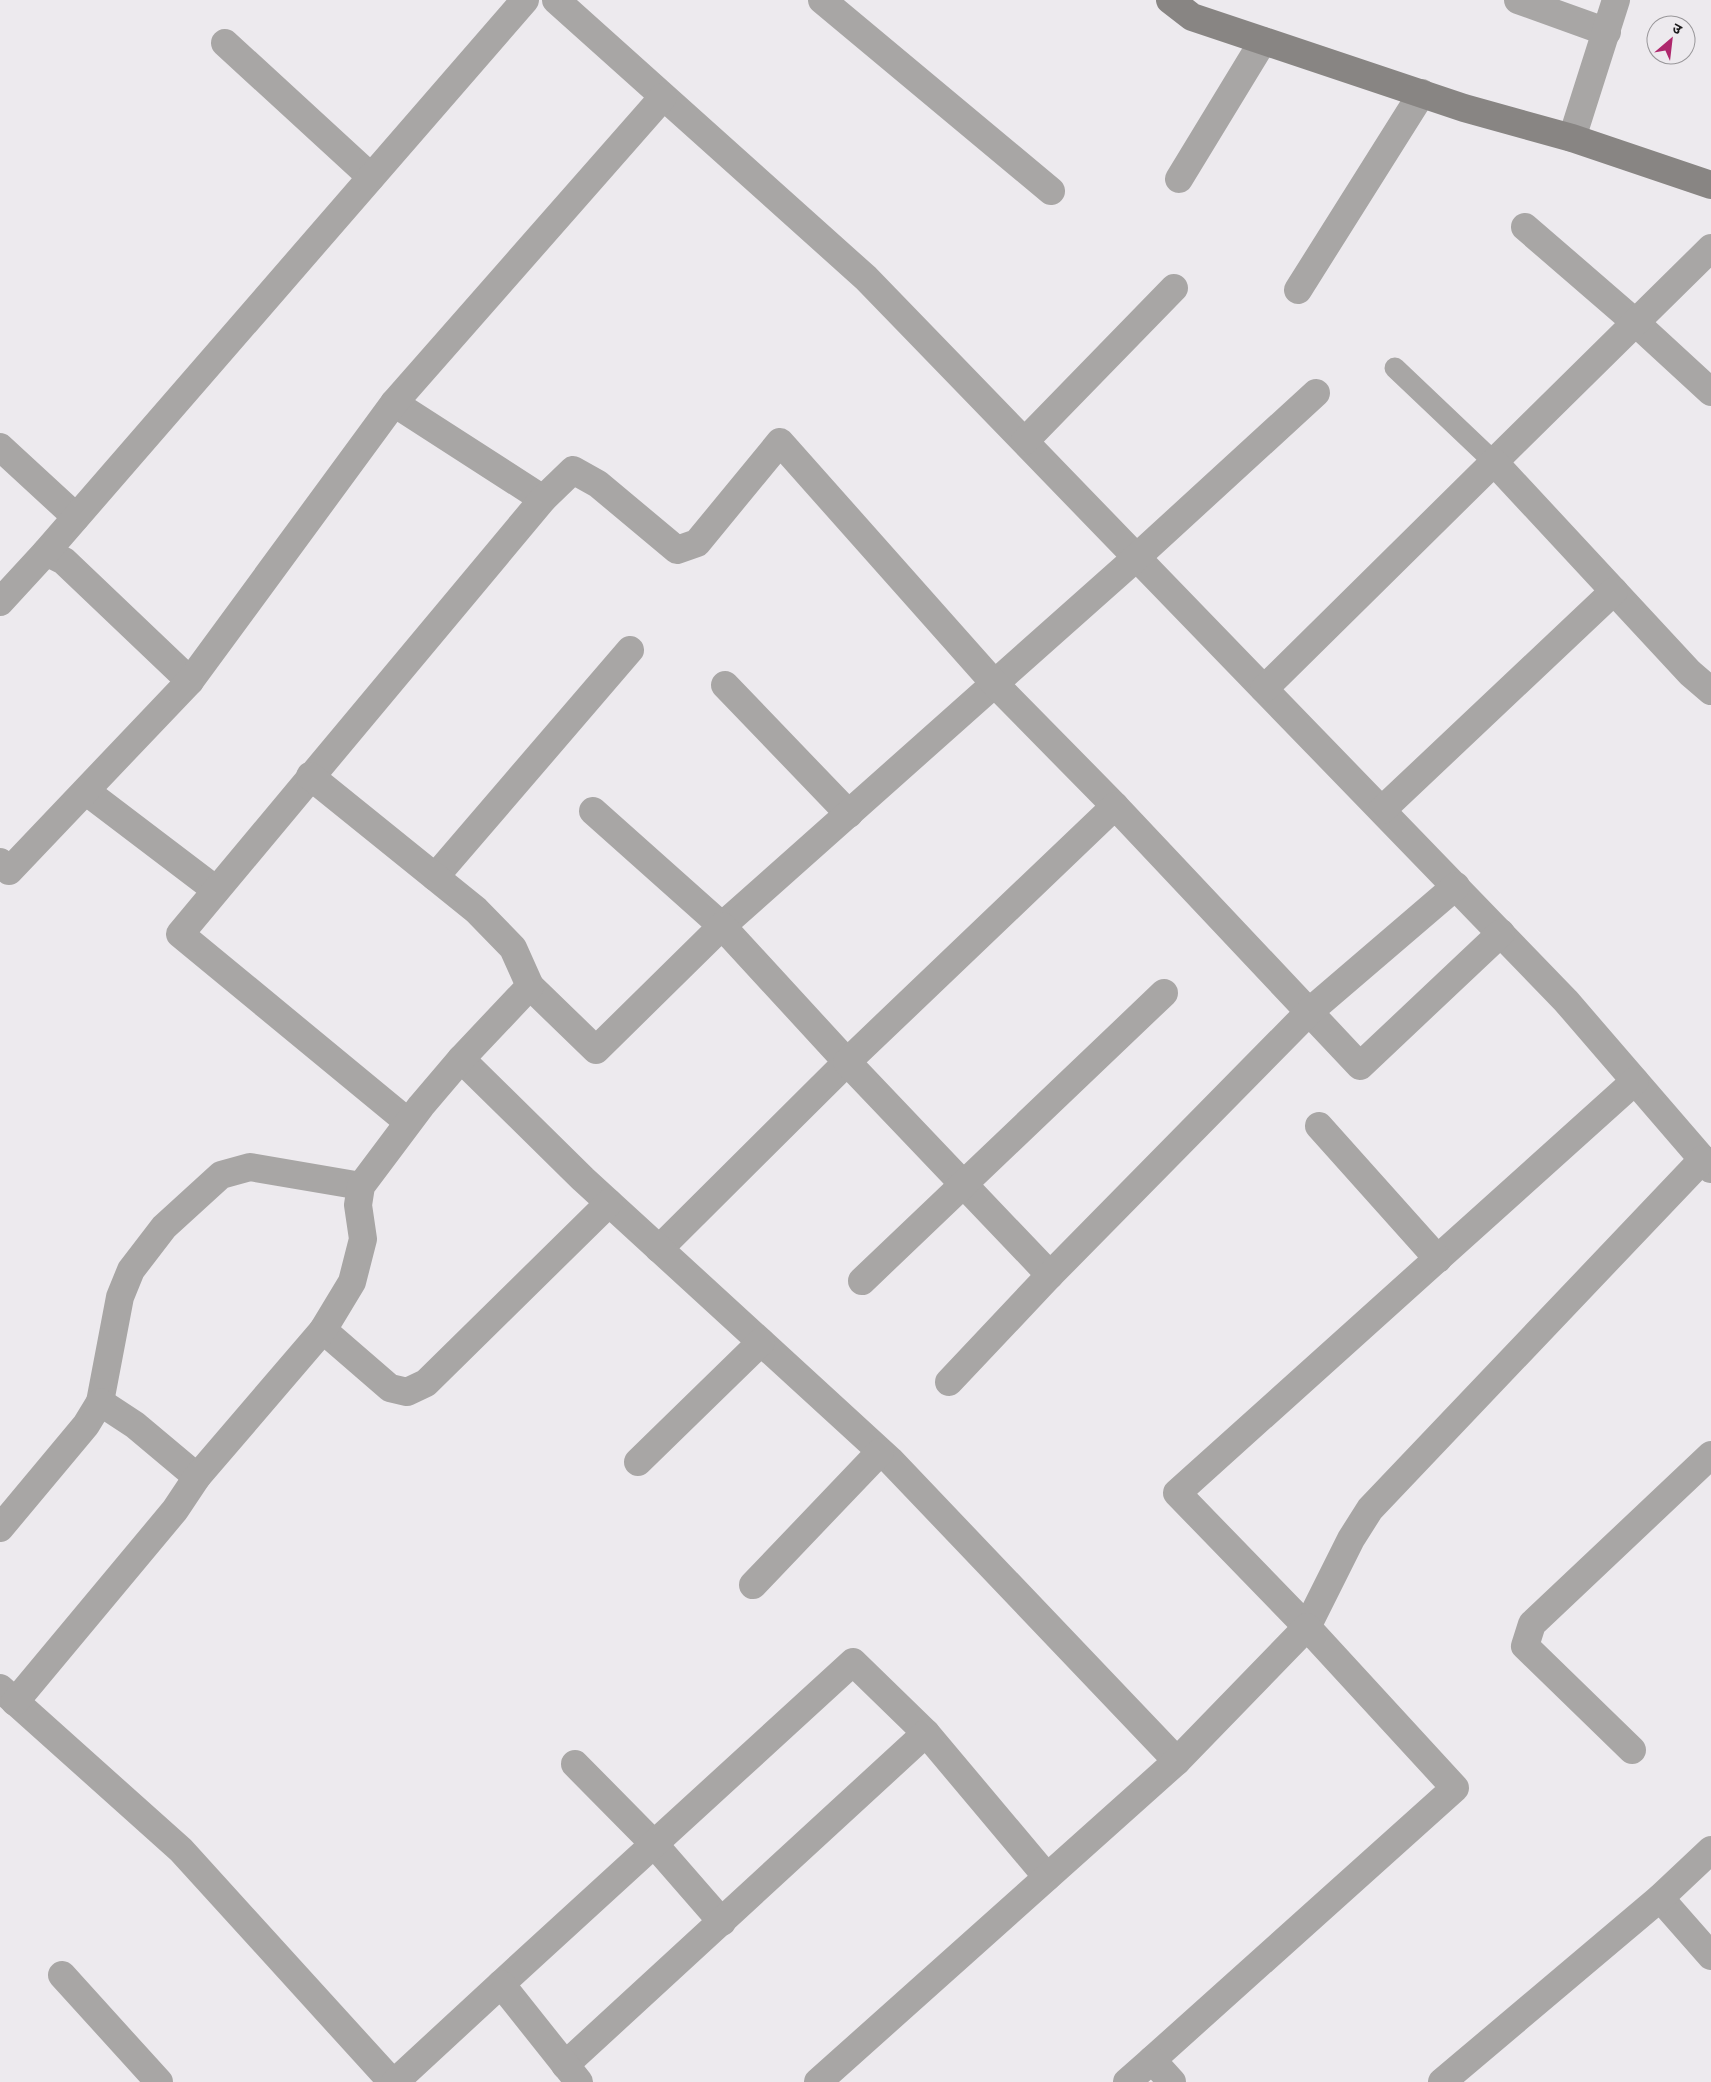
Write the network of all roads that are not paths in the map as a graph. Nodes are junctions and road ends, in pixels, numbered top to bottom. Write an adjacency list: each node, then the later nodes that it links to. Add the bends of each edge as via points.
1 (525, 0): 13 (street)
2 (822, 0): 16 (street)
3 (1170, 0): 8 (street, via 1192,17)
4 (1518, 0): 7 (street)
5 (1616, 0): 7 (street)
6 (564, 3): 11 (street)
7 (1606, 32): 12 (street)
8 (1263, 41): 10 (street); 14 (street)
9 (225, 43): 13 (street)
10 (1422, 93): 12 (street); 20 (street)
11 (663, 96): 25 (street); 26 (street, via 866,278)
12 (1572, 138): 15 (street)
13 (372, 177): 30 (street)
14 (1178, 179)
15 (1711, 185)
16 (1052, 191)
17 (1525, 227): 21 (street)
18 (1711, 248): 21 (street)
19 (1174, 288): 26 (street)
20 (1298, 290)
21 (1636, 323): 23 (street); 28 (street)
22 (1395, 368): 28 (lane)
23 (1711, 392)
24 (1316, 393): 32 (street)
25 (394, 403): 29 (street); 36 (street)
26 (1025, 441): 32 (street)
27 (0, 447): 30 (street)
28 (1494, 462): 33 (street); 39 (street)
29 (543, 499): 37 (street, via 573,470 598,484 677,550 697,544 780,442); 41 (street)
30 (76, 517): 31 (street)
31 (46, 552): 34 (street); 36 (street, via 64,561)
32 (1138, 557): 37 (street); 39 (street)
33 (1614, 591): 40 (street, via 1690,673); 44 (street)
34 (0, 602)
35 (630, 650): 48 (street)
36 (190, 682): 42 (street)
37 (995, 684): 43 (street); 46 (street)
38 (725, 685): 46 (street)
39 (1264, 689): 44 (street)
40 (1711, 691)
41 (310, 776): 48 (street); 50 (street)
42 (87, 792): 47 (street, via 10,871); 50 (street)
43 (1115, 806): 55 (street); 57 (street)
44 (1382, 810): 49 (street)
45 (593, 811): 51 (street)
46 (848, 814): 51 (street)
47 (0, 862)
48 (435, 877): 53 (street, via 476,910 513,948)
49 (1456, 886): 52 (street); 55 (street)
50 (216, 890): 59 (street, via 180,934)
51 (722, 926): 53 (street, via 596,1050); 57 (street)
52 (1502, 933): 55 (street, via 1360,1066); 58 (street)
53 (530, 986): 56 (street)
54 (1164, 993): 62 (street)
55 (1309, 1012): 67 (street)
56 (461, 1059): 59 (street); 64 (street)
57 (848, 1062): 62 (street); 65 (street)
58 (1635, 1081): 61 (street); 66 (street)
59 (408, 1122): 63 (street)
60 (1319, 1126): 66 (street)
61 (1707, 1164): 79 (street, via 1370,1509 1351,1539)
62 (964, 1184): 67 (street); 68 (street)
63 (360, 1186): 69 (street, via 358,1205 363,1239 352,1282); 72 (street, via 250,1167 221,1175 164,1227 131,1270 120,1298)
64 (609, 1203): 65 (street); 69 (street, via 426,1383 407,1392 390,1388)
65 (659, 1249): 70 (street)
66 (1438, 1259): 79 (street, via 1177,1493)
67 (1050, 1275): 71 (street)
68 (862, 1282)
69 (323, 1330): 76 (street)
70 (761, 1342): 73 (street); 75 (street)
71 (949, 1382)
72 (100, 1402): 76 (street, via 135,1425); 77 (street, via 86,1425)
73 (880, 1452): 78 (street); 83 (street)
74 (1711, 1454): 82 (street, via 1532,1624 1525,1646)
75 (638, 1462)
76 (197, 1477): 80 (street, via 174,1510)
77 (0, 1528)
78 (753, 1585)
79 (1307, 1627): 83 (street); 93 (street, via 1455,1788)
80 (8, 1695): 96 (street, via 181,1850)
81 (926, 1733): 85 (street, via 854,1662); 87 (street); 89 (street)
82 (1632, 1750)
83 (1177, 1761): 87 (street)
84 (575, 1764): 85 (street)
85 (654, 1844): 89 (street); 92 (street)
86 (1711, 1850): 88 (street)
87 (1047, 1877): 97 (street)
88 (1660, 1898): 90 (street); 100 (street)
89 (722, 1922): 94 (street)
90 (1711, 1956)
91 (62, 1975): 95 (street)
92 (501, 1984): 94 (street); 96 (street)
93 (1152, 2060): 98 (street); 99 (street)
94 (572, 2073)
95 (159, 2082)
96 (393, 2082)
97 (818, 2082)
98 (1127, 2082)
99 (1172, 2082)
100 (1442, 2082)

